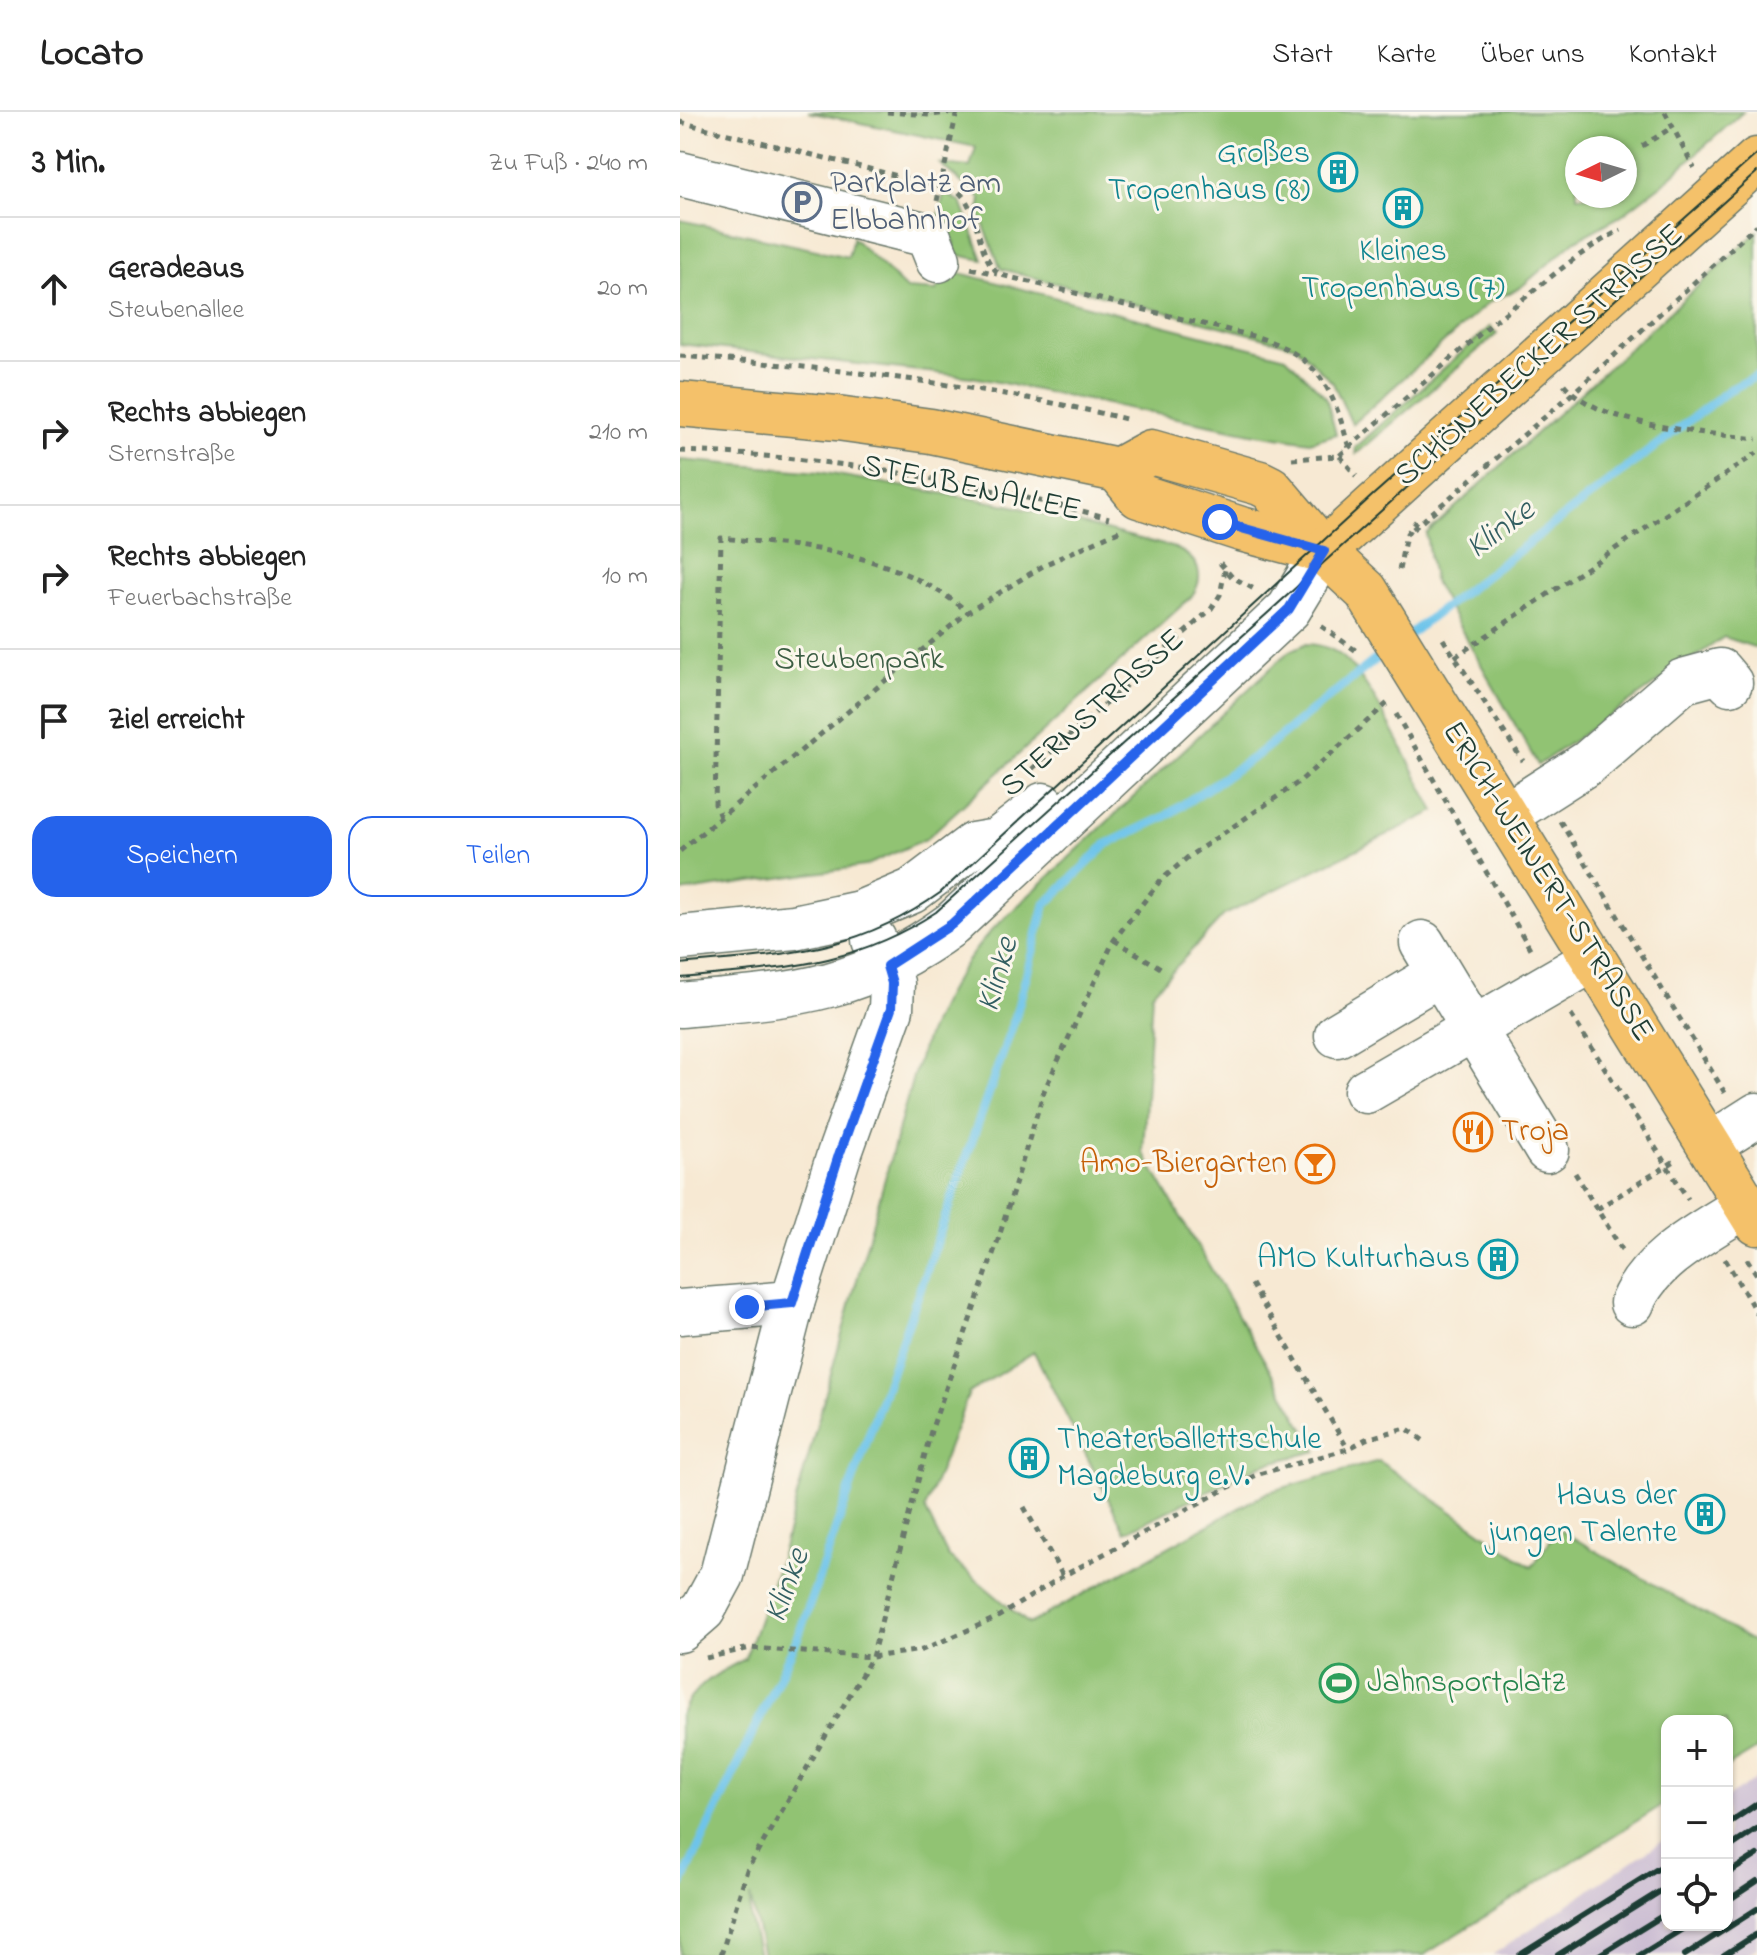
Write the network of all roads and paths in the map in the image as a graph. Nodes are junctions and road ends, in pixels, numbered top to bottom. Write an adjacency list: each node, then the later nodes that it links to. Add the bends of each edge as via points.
1 (887, 112): 2 (path)
2 (957, 112): 9 (path)
3 (1665, 112): 5 (path)
4 (680, 122): 9 (path)
5 (1671, 128): 6 (path); 10 (path)
6 (1642, 146)
7 (1757, 160): 10 (main road, SCHÖNEBECKER STRASSE)
8 (680, 174): 13 (street, via 928,235)
9 (941, 186): 20 (path, via 966,199 991,266 1001,275 1257,337 1295,353 1331,390)
10 (1717, 196): 24 (main road, SCHÖNEBECKER STRASSE)
11 (1757, 225): 16 (path, SCHÖNEBECKER STRASSE)
12 (1628, 227): 20 (path, SCHÖNEBECKER STRASSE, via 1580,255 1496,320)
13 (938, 260)
14 (680, 356): 18 (path, via 949,384)
15 (1564, 384): 16 (path)
16 (1573, 393): 19 (path, via 1631,419); 28 (path, SCHÖNEBECKER STRASSE, via 1406,535)
17 (680, 404): 24 (main road, STEUBENALLEE, via 931,431 1118,470 1151,452 1270,488)
18 (1136, 422)
19 (1757, 439)
20 (1349, 448): 23 (path, SCHÖNEBECKER STRASSE, via 1339,456)
21 (680, 451): 31 (path, STEUBENALLEE, via 886,468 1134,524 1046,564)
22 (1757, 453): 35 (path)
23 (1294, 459)
24 (1324, 551): 34 (main road, ERICH-WEINERT-STRASSE, via 1366,591); 43 (street, via 1027,819 997,841 973,845 912,891); 47 (street, STERNSTRASSE, via 1289,609 952,924)
25 (1226, 554): 27 (path, STERNSTRASSE)
26 (1213, 556): 27 (path)
27 (1225, 567): 29 (path); 30 (path, STERNSTRASSE)
28 (1398, 568)
29 (1242, 583)
30 (1215, 605): 32 (path, STERNSTRASSE); 38 (path, STERNSTRASSE)
31 (968, 612): 41 (path); 41 (path, via 908,574 835,550 721,538 715,804)
32 (1219, 615)
33 (1308, 620): 34 (path, ERICH-WEINERT-STRASSE)
34 (1398, 640): 35 (path, ERICH-WEINERT-STRASSE); 40 (main road, ERICH-WEINERT-STRASSE)
35 (1455, 657): 39 (path, ERICH-WEINERT-STRASSE)
36 (1730, 683): 39 (street, via 1720,671 1683,681 1589,762)
37 (1392, 699): 45 (path, via 1299,782 1160,881)
38 (1023, 777)
39 (1543, 792): 40 (street); 53 (path, ERICH-WEINERT-STRASSE)
40 (1506, 815): 46 (main road, ERICH-WEINERT-STRASSE)
41 (720, 817): 42 (path)
42 (680, 851)
43 (860, 913): 44 (street, via 794,927); 47 (street)
44 (680, 938)
45 (1114, 940): 48 (path); 68 (path, via 1044,1091 931,1431)
46 (1594, 959): 50 (street); 54 (main road, ERICH-WEINERT-STRASSE)
47 (887, 966): 49 (street, STERNSTRASSE, via 796,994); 60 (street, via 891,1009)
48 (1164, 970)
49 (680, 1005)
50 (1472, 1029): 51 (street, via 1431,958); 52 (street); 55 (street)
51 (1337, 1035)
52 (1366, 1091)
53 (1744, 1109): 54 (street)
54 (1697, 1150): 56 (path); 57 (main road, ERICH-WEINERT-STRASSE)
55 (1561, 1162): 56 (path)
56 (1597, 1209): 58 (path)
57 (1751, 1214): 61 (street, via 1696,1237 1641,1281)
58 (1622, 1250)
59 (1251, 1284): 64 (path)
60 (792, 1303): 62 (street); 67 (street, via 719,1584)
61 (1632, 1303)
62 (680, 1312)
63 (1424, 1441): 64 (path, via 1406,1428)
64 (1348, 1449): 66 (path, via 1248,1479)
65 (1024, 1507): 66 (path)
66 (1063, 1576): 68 (path, via 996,1618 922,1650)
67 (690, 1644): 68 (path)
68 (872, 1657): 69 (path, via 747,1870)
69 (721, 1955)

